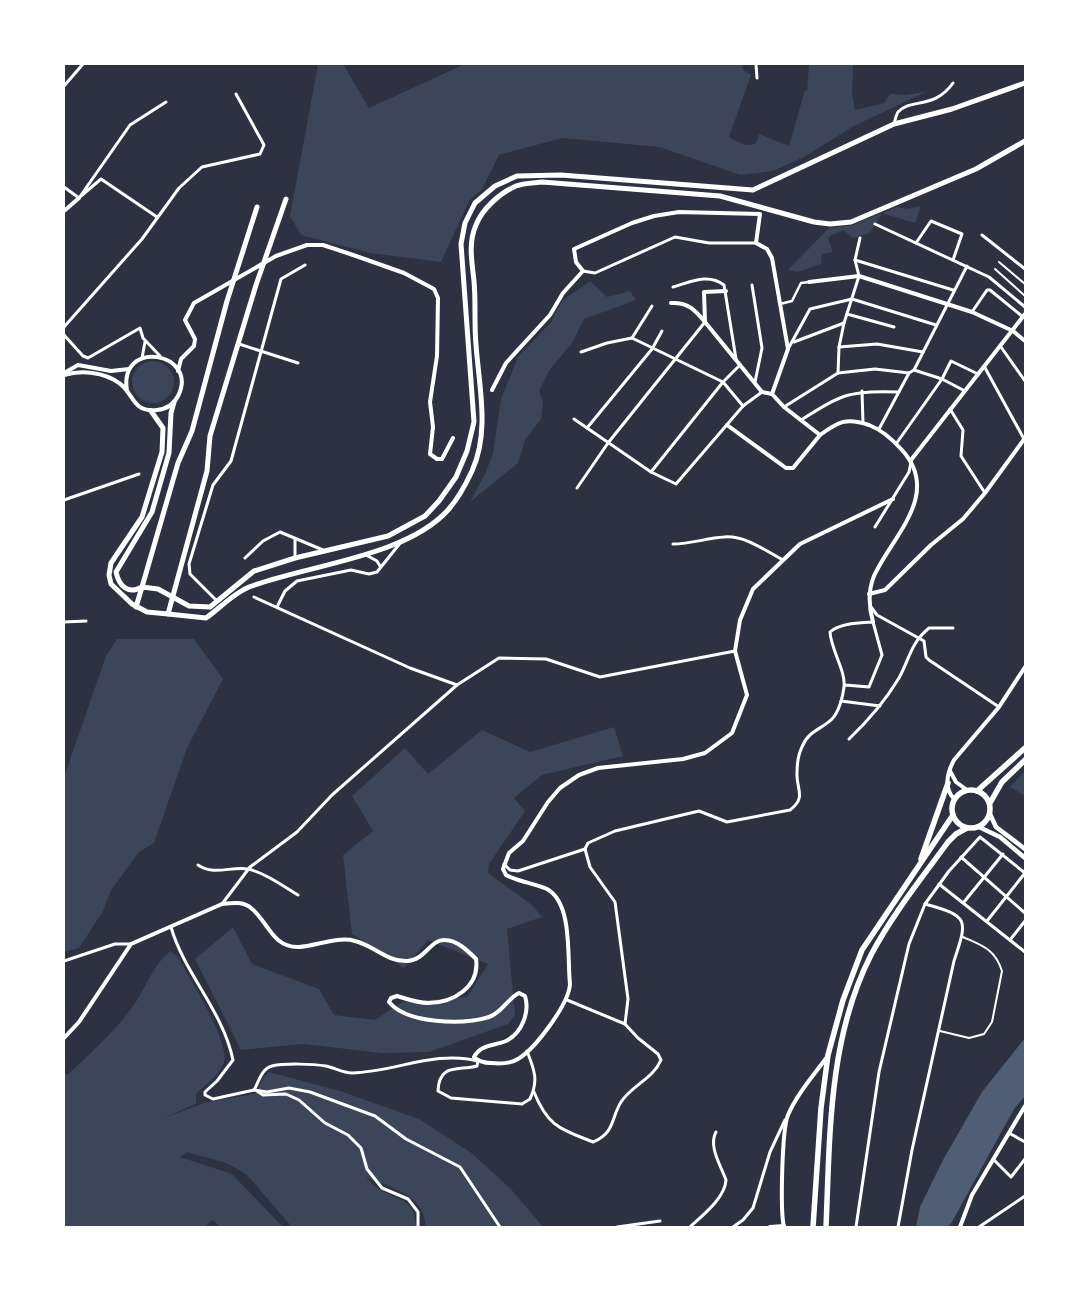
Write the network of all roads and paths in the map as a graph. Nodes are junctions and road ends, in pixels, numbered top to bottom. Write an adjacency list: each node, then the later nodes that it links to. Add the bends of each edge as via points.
1 (83, 64): 6 (street)
2 (756, 64): 3 (street)
3 (757, 78)
4 (953, 83): 9 (street, via 945,95 899,112)
5 (1025, 83): 9 (main road, via 952,109)
6 (64, 86)
7 (236, 94): 16 (street, via 264,145 263,151 202,167 179,188)
8 (166, 102): 12 (street, via 130,125)
9 (894, 124): 121 (main road, via 753,190 561,175 517,176 495,186 475,203 465,223 461,244 474,422 467,452 456,477 439,501 410,525 388,536)
10 (1025, 141): 119 (main road, via 976,169 850,222 814,222 720,196 542,182 516,186 495,199 476,224 472,243 476,344 483,412 479,446 472,471 448,510 426,528)
11 (64, 187): 12 (street)
12 (78, 198): 15 (street); 16 (street, via 101,179)
13 (286, 199): 59 (main road)
14 (257, 207): 127 (main road, via 192,431 178,463)
15 (64, 211)
16 (157, 217): 50 (street, via 129,254)
17 (875, 224): 21 (street)
18 (982, 235): 28 (street)
19 (860, 238): 22 (street)
20 (756, 243): 29 (street, via 709,243 675,237 595,273); 29 (street, via 760,214 679,212 632,223 574,249 576,262); 41 (street, via 767,249 772,258)
21 (916, 243): 23 (street); 23 (street, via 931,221 962,234)
22 (855, 260): 30 (street); 35 (street)
23 (953, 260): 26 (street)
24 (998, 262): 32 (lane)
25 (305, 265): 64 (street, via 281,279)
26 (967, 266): 35 (street); 43 (street, via 989,277)
27 (995, 269): 37 (lane)
28 (1025, 269)
29 (583, 271): 87 (street, via 563,293 550,315 506,363)
30 (859, 276): 31 (street); 38 (street); 40 (street)
31 (809, 282): 41 (street, via 801,284 792,300)
32 (1025, 284)
33 (752, 285): 86 (street, via 762,348)
34 (673, 287): 36 (street, via 704,278 718,280)
35 (954, 290): 40 (street)
36 (726, 291): 47 (street, via 704,292); 71 (street)
37 (1025, 296)
38 (852, 299): 45 (street); 49 (street); 58 (street, via 810,309)
39 (671, 303): 47 (street, via 686,304 695,309)
40 (947, 303): 44 (street); 49 (street)
41 (780, 304): 63 (street)
42 (652, 306): 55 (street)
43 (1025, 307)
44 (972, 312): 46 (street, via 990,290); 53 (street)
45 (847, 314): 48 (street); 51 (street)
46 (1024, 315): 53 (street)
47 (705, 322): 70 (street); 71 (street)
48 (844, 323): 58 (street); 61 (street)
49 (936, 325): 66 (street)
50 (64, 327)
51 (894, 327)
52 (662, 331): 62 (street)
53 (1013, 331): 57 (street); 60 (street)
54 (64, 335): 56 (street, via 88,358 140,328)
55 (632, 338): 62 (street); 65 (street)
56 (145, 341): 67 (street); 68 (street)
57 (1025, 341)
58 (793, 342): 63 (street)
59 (239, 344): 64 (street); 129 (main road, via 210,436 207,471)
60 (1002, 346): 75 (street); 84 (street)
61 (840, 347): 66 (street, via 877,344); 79 (street)
62 (652, 349): 70 (street); 103 (street)
63 (788, 349): 93 (street)
64 (260, 352): 73 (street); 131 (street, via 231,461 213,485 189,564 190,574)
65 (581, 352)
66 (923, 352): 78 (street)
67 (160, 356): 68 (street); 72 (street)
68 (142, 358): 76 (street)
69 (181, 359): 72 (street); 77 (street); 106 (street, via 194,346 195,339 185,320 194,303 276,256 307,245 323,246 383,266 434,289 438,298 437,356 430,402 433,427 430,454 442,459)
70 (674, 359): 85 (street); 108 (street)
71 (736, 360): 74 (street)
72 (170, 361): 77 (street)
73 (298, 364)
74 (740, 366): 85 (street); 86 (street)
75 (984, 366): 82 (street); 107 (street)
76 (130, 369): 81 (street, via 112,372 78,365); 88 (street, via 126,376)
77 (178, 370): 94 (street, via 181,387)
78 (914, 370): 80 (street); 83 (street)
79 (838, 372): 80 (street, via 875,369); 96 (street)
80 (909, 373): 92 (street)
81 (64, 374): 88 (street, via 85,371 119,383)
82 (978, 374): 83 (street, via 951,361); 90 (street)
83 (942, 379): 90 (street); 109 (street)
84 (1025, 381)
85 (723, 382): 95 (street); 111 (street)
86 (754, 382): 91 (street)
87 (492, 390)
88 (127, 391): 98 (street, via 136,405)
89 (862, 391): 92 (street); 100 (street, via 838,397); 101 (street)
90 (965, 391): 97 (street)
91 (762, 392): 93 (street); 95 (street)
92 (899, 392): 104 (street)
93 (772, 394): 96 (street)
94 (174, 402): 98 (street); 127 (main road, via 169,454 152,512 116,572 119,582 127,590 136,591)
95 (743, 406): 102 (street)
96 (784, 407): 100 (street)
97 (950, 409): 110 (street); 114 (street, via 964,430 961,456)
98 (151, 411): 132 (main road, via 163,428 162,452 142,517 111,563 109,575 111,584)
99 (574, 419): 103 (street)
100 (801, 420): 105 (street)
101 (863, 423): 104 (street); 105 (street, via 839,421)
102 (727, 425): 105 (street, via 786,468 793,468); 111 (street, via 676,484)
103 (588, 428): 108 (street)
104 (879, 429): 109 (street)
105 (820, 435)
106 (453, 438)
107 (1025, 439): 114 (street)
108 (608, 442): 111 (street); 113 (street)
109 (896, 444): 110 (street)
110 (911, 460): 115 (street, via 909,472); 128 (street, via 916,469 917,495 902,532 877,570)
111 (651, 472)
112 (139, 474): 116 (street)
113 (577, 488)
114 (985, 493): 128 (street, via 963,519 885,590)
115 (893, 499): 117 (street); 125 (street, via 800,544)
116 (64, 500)
117 (875, 527)
118 (295, 540): 121 (street); 123 (street, via 290,534 280,532 263,541); 124 (street)
119 (402, 540): 122 (main road); 126 (street)
120 (673, 544): 125 (street, via 726,537 743,539)
121 (325, 551): 124 (main road)
122 (365, 554): 126 (street); 135 (main road, via 248,588 206,618)
123 (245, 558)
124 (295, 558): 131 (main road, via 254,571)
125 (783, 560): 141 (street, via 753,589 740,620)
126 (380, 566): 134 (street, via 377,572 369,574 351,570 297,582 284,591)
127 (142, 587): 129 (main road, via 158,589); 132 (main road)
128 (870, 594): 133 (street)
129 (173, 596): 131 (main road, via 189,606 210,606); 135 (main road)
130 (254, 597): 134 (street)
131 (217, 601)
132 (136, 606): 135 (main road, via 147,612)
133 (870, 606): 138 (street); 140 (street, via 877,615)
134 (277, 607): 143 (street, via 410,668)
135 (168, 614)
136 (86, 621): 137 (street)
137 (64, 622)
138 (873, 622): 144 (street, via 882,655 869,687); 144 (street, via 854,623 830,632 830,643)
139 (954, 628): 140 (street, via 929,628)
140 (917, 638): 146 (street, via 900,676); 147 (street, via 924,641 926,657)
141 (735, 651): 143 (street, via 600,677 546,659 499,658); 166 (street, via 746,695 732,733 705,753 683,759 598,768 579,775 560,788 548,802 523,840 509,852)
142 (1025, 667): 147 (street)
143 (457, 685): 169 (street, via 332,795 297,832)
144 (845, 685): 145 (street)
145 (841, 701): 146 (street); 161 (street, via 832,720 804,740 796,775 800,796 790,810 726,822 699,811 615,831 588,843)
146 (880, 706): 148 (street)
147 (999, 707): 151 (street)
148 (849, 739)
149 (1025, 748): 154 (highway)
150 (1025, 760): 156 (highway, via 1002,782)
151 (950, 769): 152 (street); 153 (street, via 956,782)
152 (948, 783): 155 (street, via 947,788); 167 (highway)
153 (967, 790): 154 (highway); 155 (highway)
154 (977, 791): 156 (highway)
155 (954, 799): 158 (highway)
156 (990, 803): 157 (highway)
157 (990, 814): 159 (highway); 162 (main road, via 996,826)
158 (952, 815): 160 (highway); 167 (highway)
159 (979, 827): 160 (highway); 165 (main road, via 1000,837)
160 (967, 828): 215 (highway, via 948,842 886,929 870,957 854,1000 838,1058 831,1103)
161 (585, 849): 166 (street, via 518,871 510,870); 188 (street, via 590,867 616,902 628,999)
162 (1025, 849)
163 (1002, 854): 164 (street, via 980,837); 170 (street); 171 (street)
164 (961, 857): 171 (street); 172 (street)
165 (1025, 858)
166 (504, 864): 187 (street, via 506,875 547,889 562,906 570,984)
167 (919, 864): 192 (highway, via 862,950 843,1000)
168 (198, 865): 169 (street, via 214,871)
169 (248, 869): 173 (street); 176 (street)
170 (1025, 873): 174 (street)
171 (984, 878): 174 (street); 175 (street)
172 (940, 884): 175 (street); 177 (street)
173 (298, 895)
174 (1006, 896): 178 (street); 179 (street)
175 (964, 902): 179 (street)
176 (222, 904): 181 (street); 193 (street, via 236,902 251,907 270,933 292,947 353,940 396,960 407,961 420,959 437,941 455,942 476,959 478,971 465,990 441,1001 421,1002 397,996 389,1002 406,1016 430,1021 489,1017 501,1010 513,996 519,993 525,996 526,1015 520,1027 505,1042 477,1051 474,1056)
177 (925, 904): 182 (street, via 956,913 963,924); 216 (street, via 909,944 879,1072)
178 (1025, 913)
179 (987, 920): 183 (street)
180 (1025, 921): 183 (street)
181 (170, 926): 184 (street); 194 (street, via 219,1020 233,1060 205,1096 213,1099)
182 (963, 936): 189 (street, via 954,961); 189 (lane, via 992,952 1002,971 992,1022 984,1034 969,1038)
183 (1010, 940): 185 (street)
184 (132, 944): 186 (street, via 115,944); 190 (street, via 79,1022)
185 (1025, 952)
186 (64, 961)
187 (567, 1000): 188 (street); 191 (street)
188 (625, 1024): 195 (street, via 661,1060 653,1074 621,1102 616,1118 602,1138 593,1142 554,1125 541,1110)
189 (940, 1031): 217 (street)
190 (64, 1038)
191 (528, 1051): 193 (street, via 517,1060 502,1064); 195 (street, via 536,1071)
192 (828, 1055): 198 (street); 214 (highway)
193 (478, 1061): 194 (street, via 447,1056 349,1073 314,1065 272,1066 265,1070); 195 (street, via 477,1066 452,1068 444,1073 438,1082 438,1092 451,1098 522,1104)
194 (254, 1090): 207 (street, via 263,1094 286,1094 299,1100 325,1123 348,1135 361,1148 367,1169 382,1188 408,1199 418,1212); 208 (street, via 266,1092 289,1088 310,1092 374,1116 406,1138 460,1167)
195 (534, 1091)
196 (1025, 1106): 197 (street)
197 (1019, 1116): 199 (street); 201 (street)
198 (787, 1117): 211 (street, via 770,1152 753,1208); 213 (street, via 781,1207)
199 (1025, 1119)
200 (716, 1132): 210 (street, via 714,1146 726,1185)
201 (1009, 1133): 202 (street); 203 (street)
202 (1025, 1142)
203 (993, 1158): 204 (street, via 1011,1177); 218 (street, via 972,1195)
204 (1025, 1160)
205 (1025, 1196): 219 (street)
206 (660, 1220): 209 (street)
207 (418, 1227)
208 (500, 1227)
209 (617, 1227)
210 (690, 1227)
211 (732, 1227)
212 (770, 1227): 213 (street)
213 (784, 1227)
214 (813, 1227)
215 (826, 1227)
216 (856, 1227)
217 (898, 1227)
218 (960, 1227)
219 (979, 1227)

